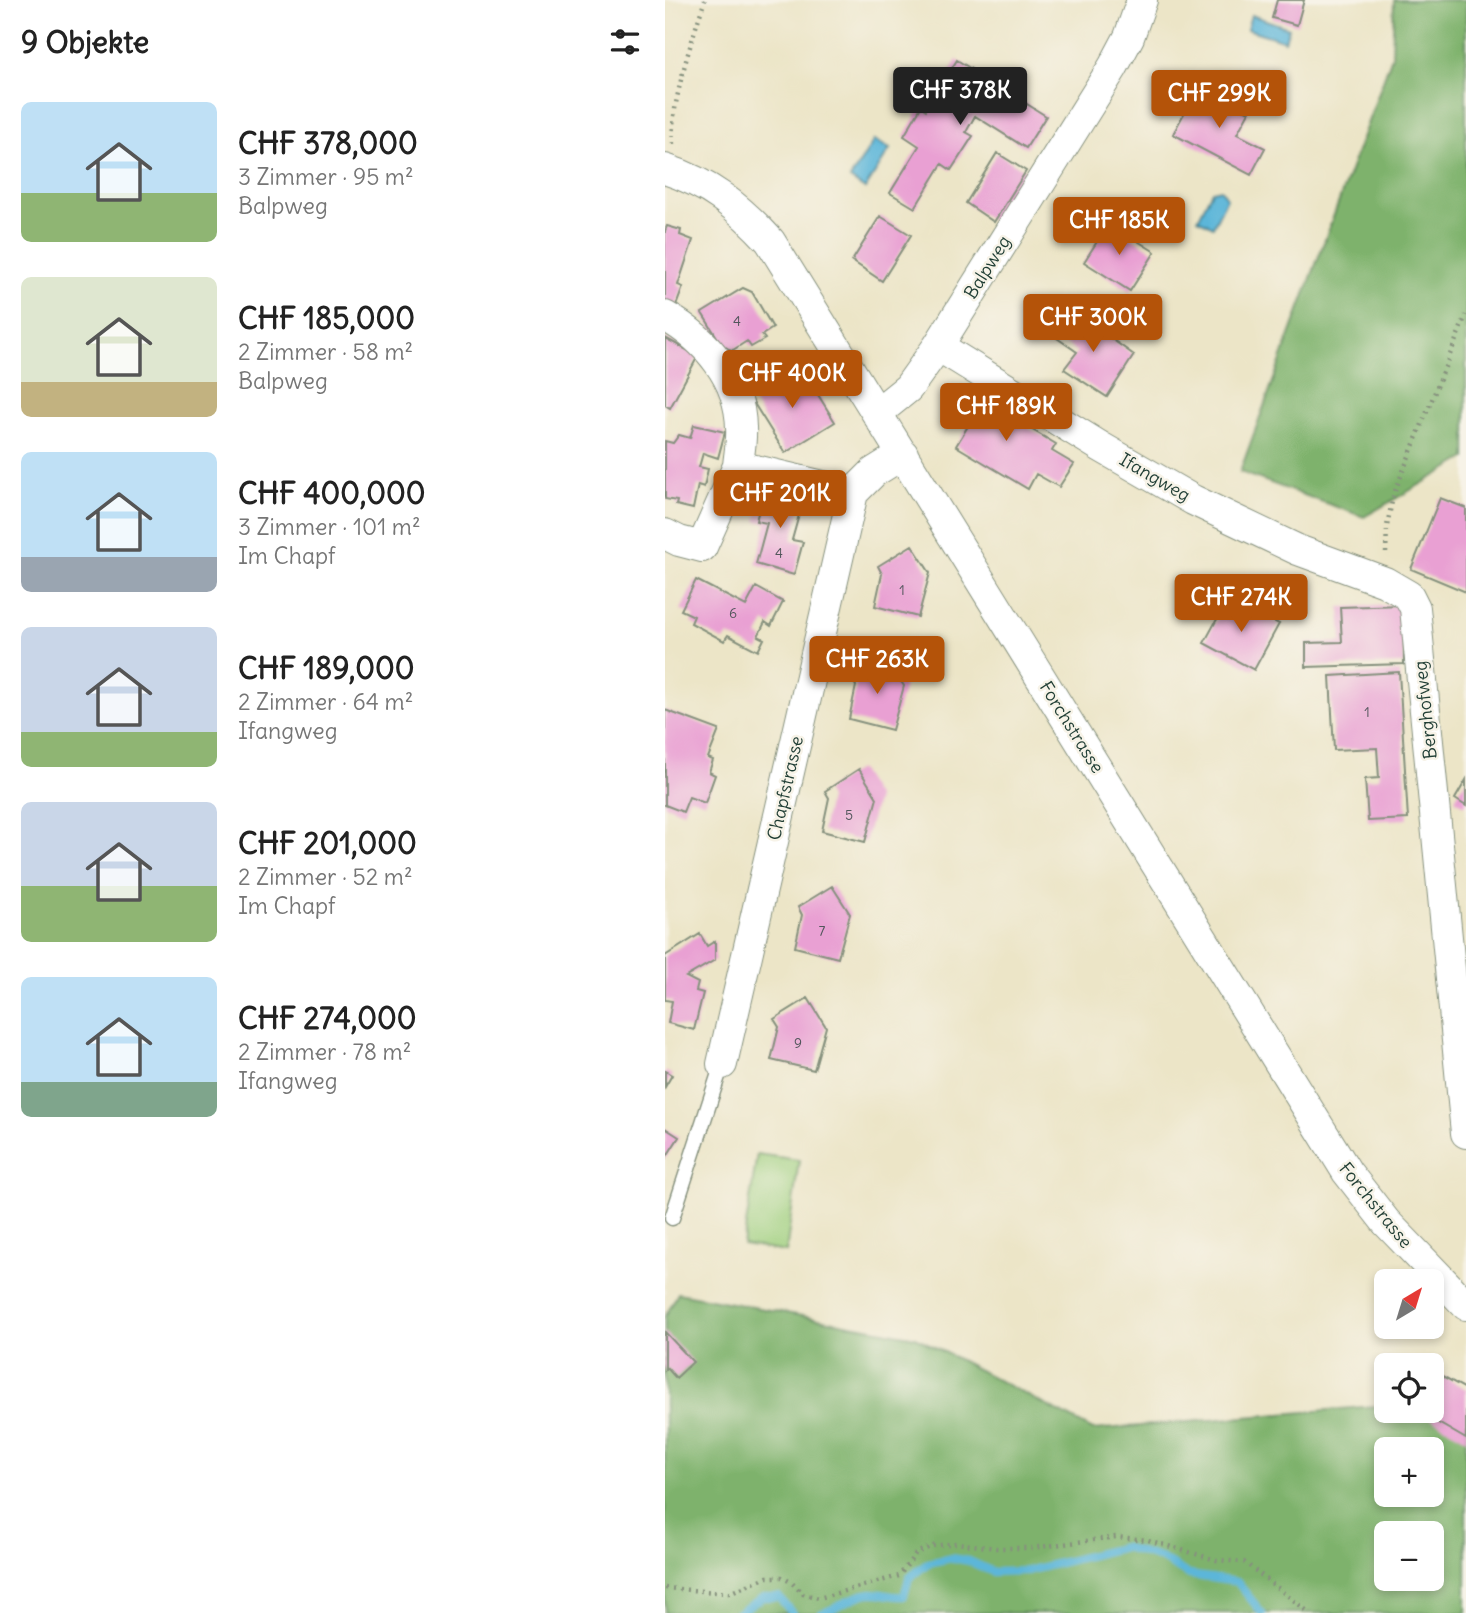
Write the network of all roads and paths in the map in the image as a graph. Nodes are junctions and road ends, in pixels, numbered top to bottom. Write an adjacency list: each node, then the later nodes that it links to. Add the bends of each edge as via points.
1 (705, 0): 3 (path, via 678,99 672,142)
2 (1142, 0): 6 (street, Balpweg, via 1113,67)
3 (677, 173): 7 (street, Forchstrasse, via 731,202 770,240)
4 (1466, 315): 12 (path, via 1393,496)
5 (665, 316): 9 (street, via 709,348 733,387 741,428)
6 (938, 346): 7 (street, Balpweg, via 908,388); 12 (street, Ifangweg, via 1193,500 1298,550)
7 (877, 412): 8 (street, Forchstrasse)
8 (903, 454): 10 (street, via 874,472); 16 (street, Forchstrasse, via 1347,1172 1385,1222)
9 (738, 466): 10 (street); 11 (street, via 702,547)
10 (853, 493): 13 (street, Chapfstrasse)
11 (665, 534)
12 (1385, 582): 14 (street, Berghofweg, via 1409,596 1415,608)
13 (722, 1064): 15 (lane)
14 (1466, 1133)
15 (672, 1218)
16 (1466, 1305)
17 (665, 1588): 18 (path, via 729,1593 767,1577 782,1577 803,1594 819,1598 899,1576 916,1553 933,1546 1032,1548 1116,1537 1244,1562)
18 (1310, 1613)

